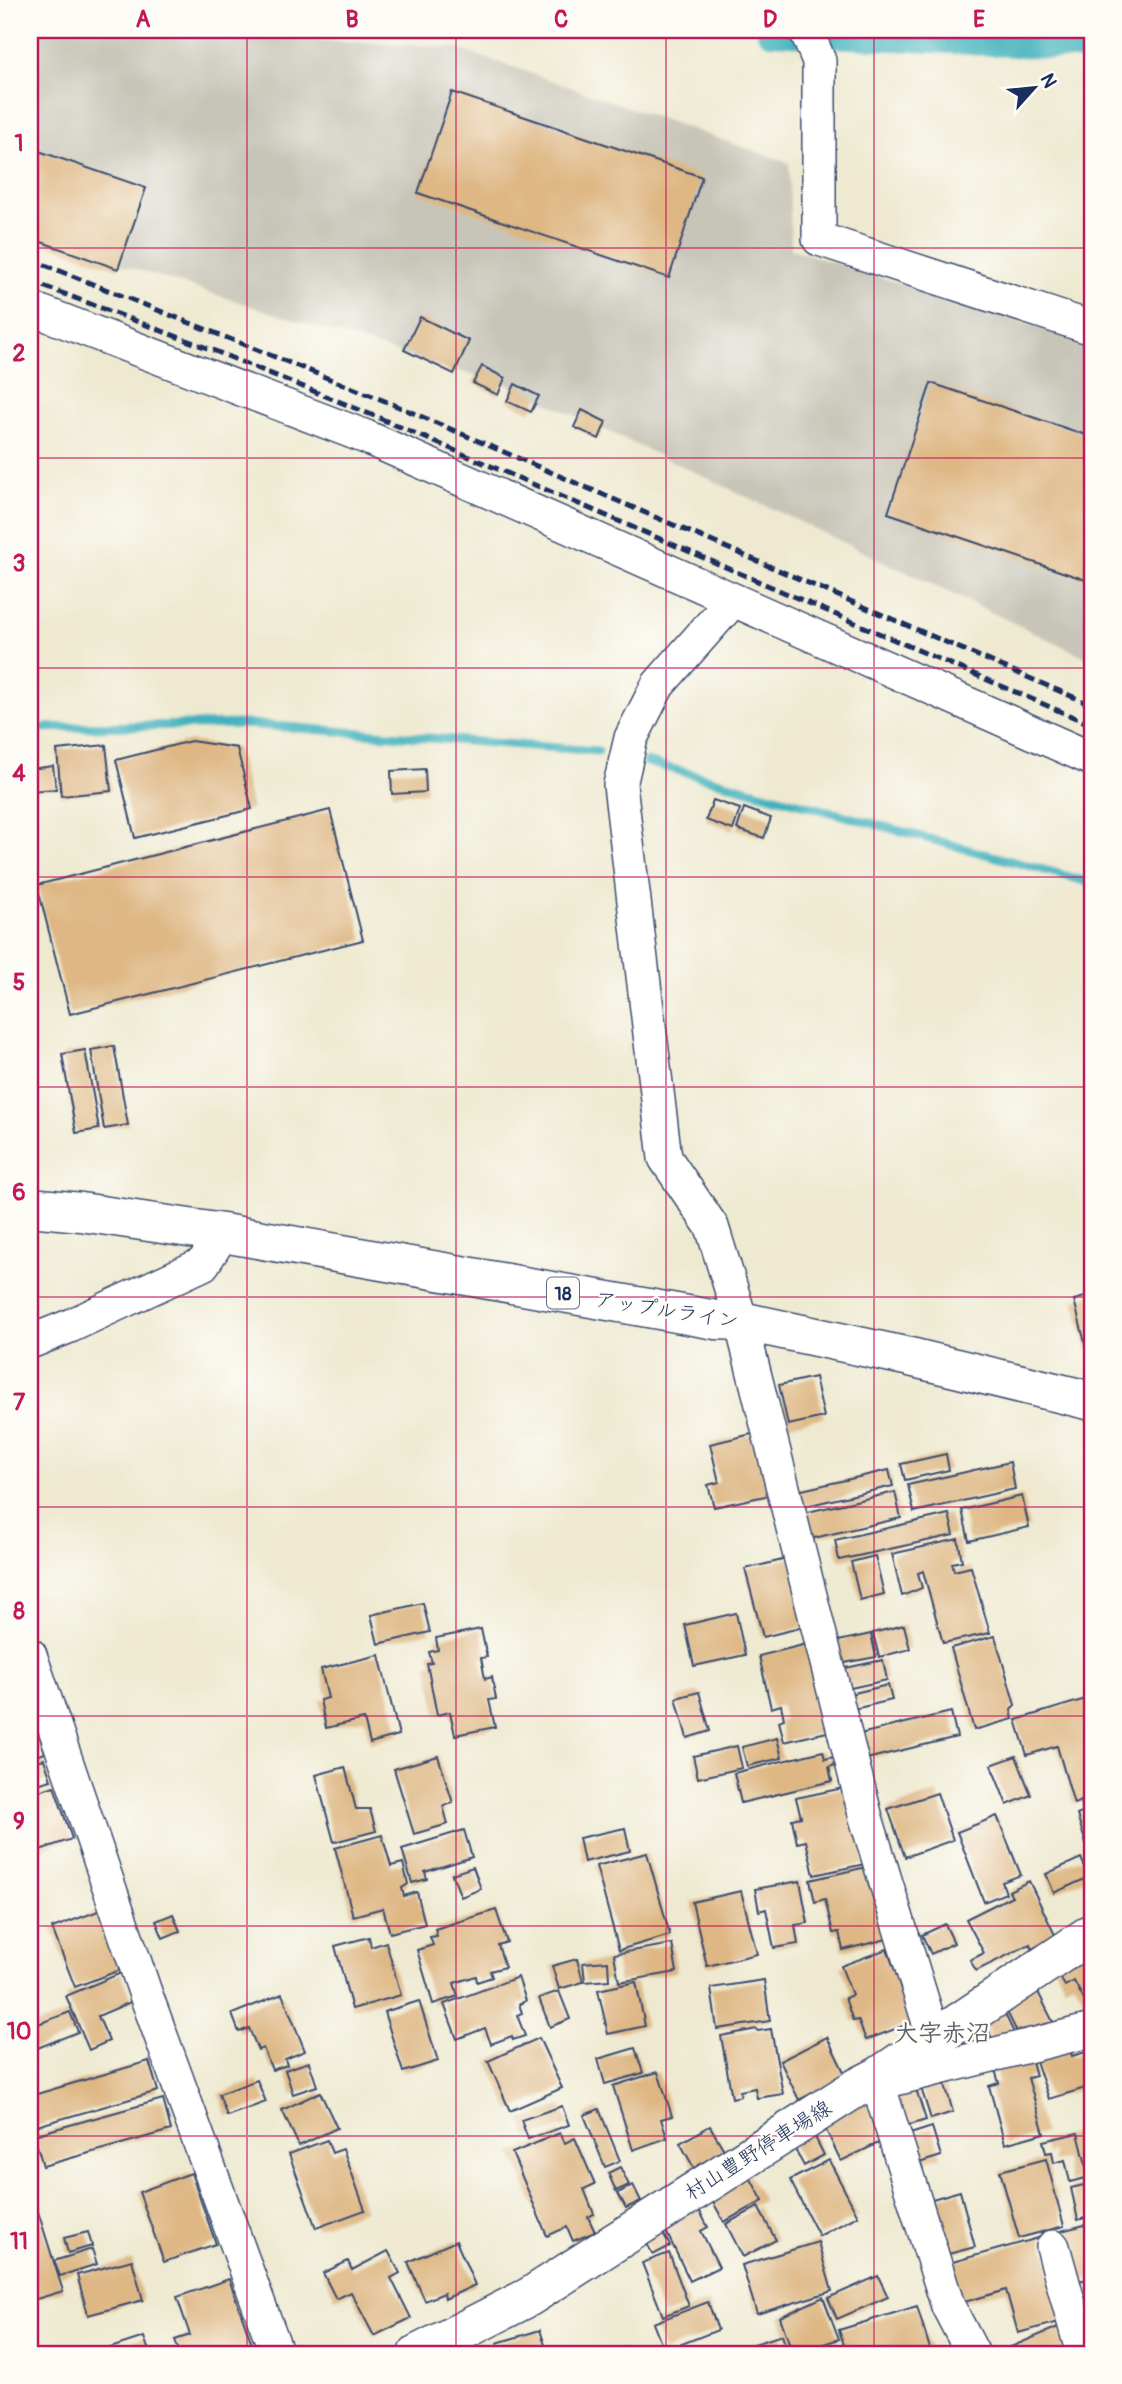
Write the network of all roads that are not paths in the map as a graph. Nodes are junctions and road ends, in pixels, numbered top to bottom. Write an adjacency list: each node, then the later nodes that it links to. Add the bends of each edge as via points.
1 (806, 30): 3 (street, via 819,61 819,239)
2 (30, 308): 4 (street, via 366,437)
3 (1092, 328)
4 (733, 600): 5 (street); 8 (street, via 658,685 631,738 620,785 666,1158 712,1227)
5 (1092, 759)
6 (30, 1207): 7 (main road, アップルライン / 18)
7 (223, 1233): 8 (main road, アップルライン / 18); 9 (street, via 204,1264)
8 (741, 1321): 10 (main road, アップルライン / 18); 14 (street, via 866,1818)
9 (30, 1342)
10 (1092, 1401)
11 (30, 1656): 17 (street, via 146,1995)
12 (1092, 1933): 14 (main road, 村山豊野停車場線)
13 (1092, 2030): 15 (street)
14 (934, 2039): 15 (main road, 村山豊野停車場線)
15 (867, 2086): 18 (main road, 村山豊野停車場線, via 528,2297); 19 (street, via 948,2306)
16 (1053, 2247): 20 (street)
17 (277, 2354)
18 (417, 2354)
19 (973, 2354)
20 (1083, 2354)

